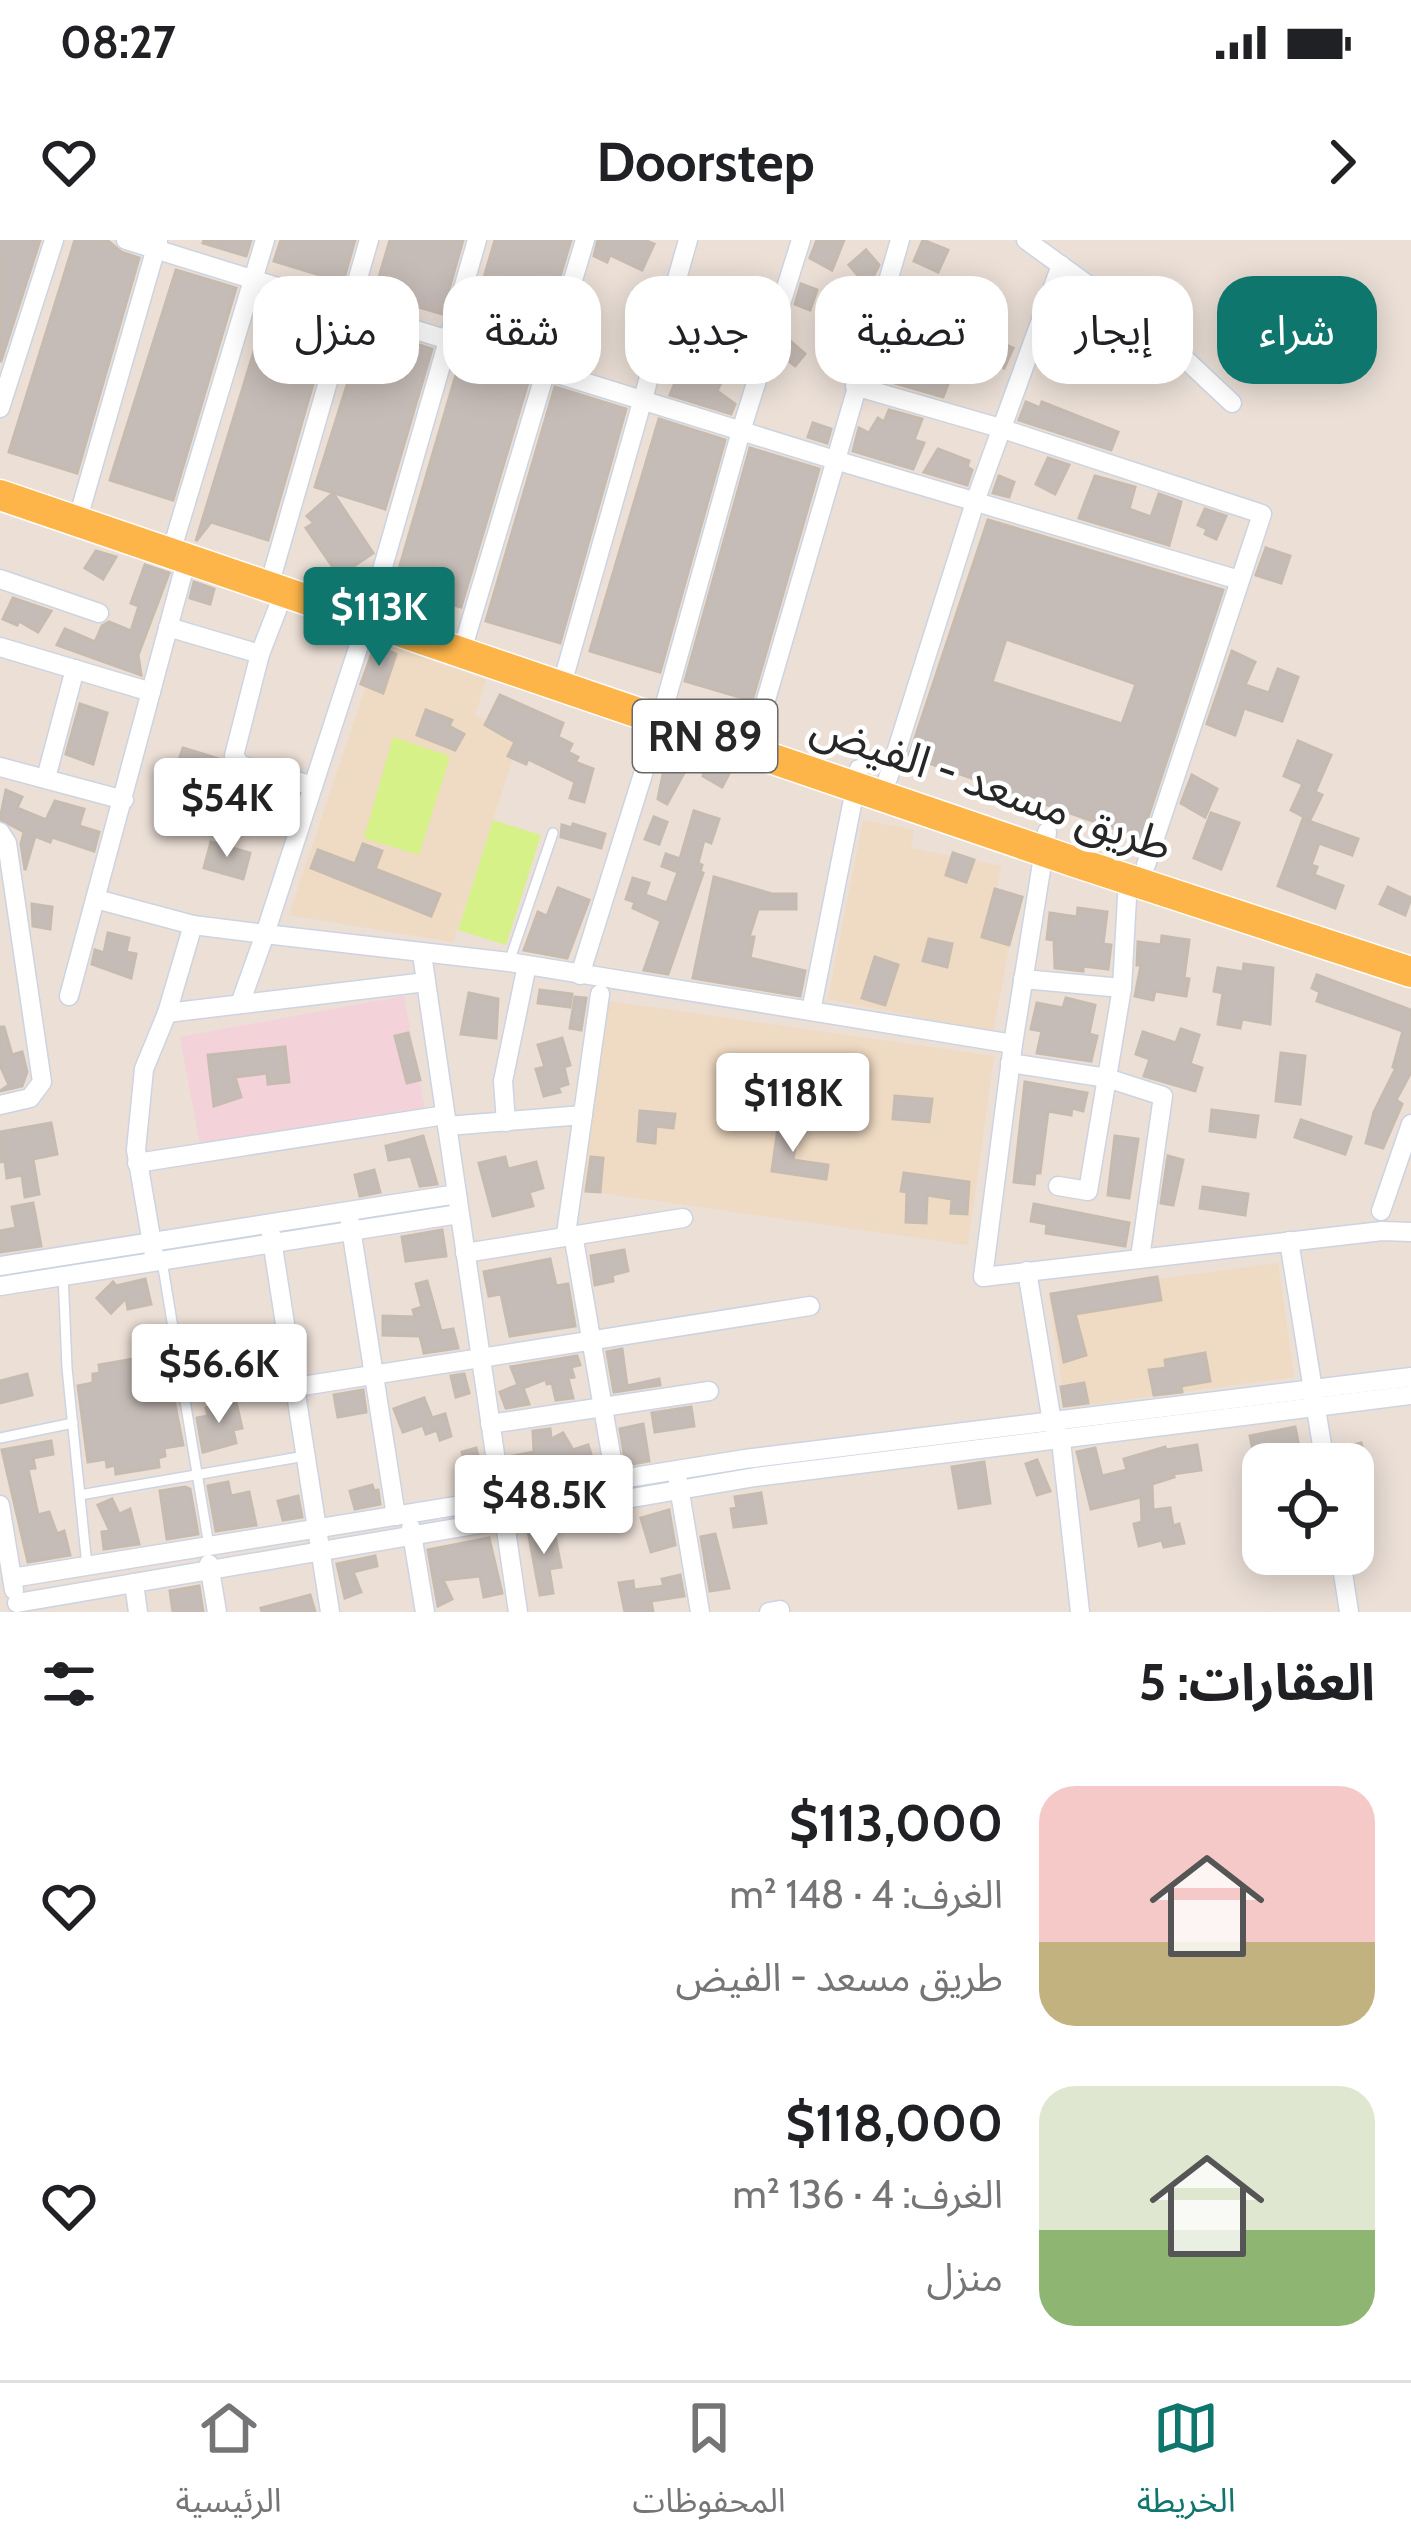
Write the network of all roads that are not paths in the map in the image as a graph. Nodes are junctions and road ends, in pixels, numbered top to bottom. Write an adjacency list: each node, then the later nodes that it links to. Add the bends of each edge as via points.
1 (54, 240): 25 (street)
2 (126, 240): 11 (street)
3 (265, 240): 13 (street)
4 (369, 240): 14 (street)
5 (477, 240): 15 (street)
6 (584, 240): 16 (street)
7 (688, 240): 23 (street)
8 (800, 240): 27 (street)
9 (900, 240): 22 (street)
10 (1026, 240): 12 (street)
11 (157, 245): 17 (street); 32 (street)
12 (1061, 266): 24 (street, via 1168,343); 26 (street)
13 (254, 276)
14 (359, 276)
15 (466, 276)
16 (573, 276)
17 (253, 280): 33 (street)
18 (443, 354): 38 (street)
19 (330, 384): 36 (street)
20 (541, 384): 40 (street)
21 (590, 384): 23 (street)
22 (856, 386): 26 (street); 28 (street)
23 (642, 400): 27 (street); 44 (street)
24 (1232, 403)
25 (0, 408)
26 (1000, 428): 31 (street); 35 (street, via 1262,514)
27 (741, 431): 28 (street); 46 (street)
28 (835, 460): 31 (street); 47 (street)
29 (0, 479): 32 (main road, طريق مسعد - الفيض / RN 89)
30 (0, 494): 33 (main road, طريق مسعد - الفيض / RN 89)
31 (976, 499): 35 (street); 50 (street)
32 (82, 508): 33 (main road, طريق مسعد - الفيض / RN 89)
33 (184, 548): 36 (main road, طريق مسعد - الفيض / RN 89); 39 (street)
34 (0, 578): 37 (street)
35 (1240, 580): 56 (street)
36 (278, 582): 38 (main road, طريق مسعد - الفيض / RN 89); 42 (street)
37 (98, 613)
38 (369, 613): 40 (main road, طريق مسعد - الفيض / RN 89); 46 (main road, طريق مسعد - الفيض / RN 89); 51 (street)
39 (169, 627): 42 (street); 45 (street)
40 (466, 637): 44 (main road, طريق مسعد - الفيض / RN 89)
41 (0, 647): 43 (street)
42 (260, 654): 51 (street, via 234,756)
43 (74, 669): 45 (street); 49 (street)
44 (566, 670): 46 (main road, طريق مسعد - الفيض / RN 89)
45 (151, 692): 52 (street)
46 (663, 712): 47 (main road, طريق مسعد - الفيض / RN 89); 50 (main road, طريق مسعد - الفيض / RN 89); 64 (street)
47 (756, 734): 50 (main road, طريق مسعد - الفيض / RN 89)
48 (0, 767): 49 (street)
49 (46, 778): 52 (street)
50 (867, 778): 55 (main road, طريق مسعد - الفيض / RN 89); 71 (street)
51 (313, 786): 59 (street)
52 (124, 800): 57 (street)
53 (0, 832): 75 (street, via 42,1082 30,1099)
54 (553, 833): 62 (lane)
55 (1045, 842): 56 (main road, طريق مسعد - الفيض / RN 89); 65 (street)
56 (1137, 872): 61 (main road, طريق مسعد - الفيض / RN 89); 63 (main road, طريق مسعد - الفيض / RN 89); 67 (street)
57 (96, 899): 58 (street); 69 (street)
58 (193, 925): 59 (street); 72 (street)
59 (265, 934): 60 (street); 70 (street)
60 (422, 954): 62 (street); 66 (street)
61 (1411, 954)
62 (518, 963): 64 (street); 78 (street, via 502,1081)
63 (1411, 972)
64 (580, 975): 71 (street)
65 (1023, 979): 67 (street); 73 (street)
66 (426, 982): 70 (street); 77 (street)
67 (1122, 988): 74 (street)
68 (599, 994): 76 (street)
69 (69, 996)
70 (240, 1004): 72 (street)
71 (811, 1011): 73 (street)
72 (166, 1013): 80 (street, via 144,1069)
73 (1011, 1054): 74 (street); 95 (street, via 983,1277)
74 (1107, 1078): 81 (street, via 1088,1191); 92 (street, via 1163,1096)
75 (0, 1105)
76 (583, 1115): 78 (street); 88 (street)
77 (446, 1121): 78 (street); 80 (street); 82 (street)
78 (506, 1121)
79 (1411, 1124): 83 (street)
80 (137, 1163): 91 (street)
81 (1058, 1186)
82 (458, 1204): 85 (street); 90 (street)
83 (1381, 1211)
84 (683, 1218): 88 (street)
85 (350, 1221): 87 (street); 100 (street)
86 (1411, 1232): 89 (street)
87 (270, 1233): 91 (street); 102 (street)
88 (570, 1234): 90 (street); 98 (street)
89 (1289, 1241): 92 (street); 105 (street)
90 (465, 1253): 99 (street)
91 (156, 1254): 94 (street); 114 (lane)
92 (1140, 1258): 95 (street)
93 (0, 1266): 94 (street)
94 (63, 1266): 96 (street); 108 (lane)
95 (1027, 1271): 107 (street)
96 (0, 1286)
97 (810, 1306): 98 (street)
98 (593, 1340): 99 (street); 106 (street)
99 (480, 1358): 100 (street); 109 (street)
100 (374, 1375): 102 (street); 120 (street)
101 (1411, 1377): 105 (street)
102 (296, 1387): 113 (street)
103 (709, 1390): 106 (street)
104 (1411, 1395): 105 (street)
105 (1314, 1398): 107 (street); 111 (street); 112 (street)
106 (604, 1407): 109 (street); 116 (street)
107 (1052, 1422): 111 (street); 115 (street)
108 (73, 1424): 110 (lane); 117 (lane)
109 (490, 1424): 118 (street)
110 (0, 1438)
111 (1061, 1441): 115 (street); 139 (street)
112 (1322, 1443)
113 (308, 1456): 114 (lane); 122 (street)
114 (195, 1477): 117 (lane); 124 (lane)
115 (678, 1480): 116 (street); 138 (street)
116 (617, 1490): 118 (street); 121 (street)
117 (80, 1496): 126 (lane)
118 (500, 1498): 120 (street); 121 (street)
119 (0, 1505): 129 (street)
120 (402, 1515): 122 (street); 123 (street)
121 (503, 1520): 123 (street); 137 (street)
122 (315, 1531): 124 (street); 125 (street)
123 (412, 1536): 125 (street); 136 (street)
124 (209, 1546): 126 (street); 127 (street)
125 (319, 1552): 127 (street); 135 (street)
126 (87, 1567): 129 (street)
127 (209, 1570): 130 (street); 134 (street)
128 (1343, 1575): 140 (street)
129 (12, 1578): 132 (street)
130 (134, 1583): 131 (street); 133 (street)
131 (91, 1602): 132 (street)
132 (18, 1608)
133 (138, 1612)
134 (217, 1612)
135 (330, 1612)
136 (425, 1612)
137 (518, 1612)
138 (700, 1612)
139 (1080, 1612)
140 (1349, 1612)

